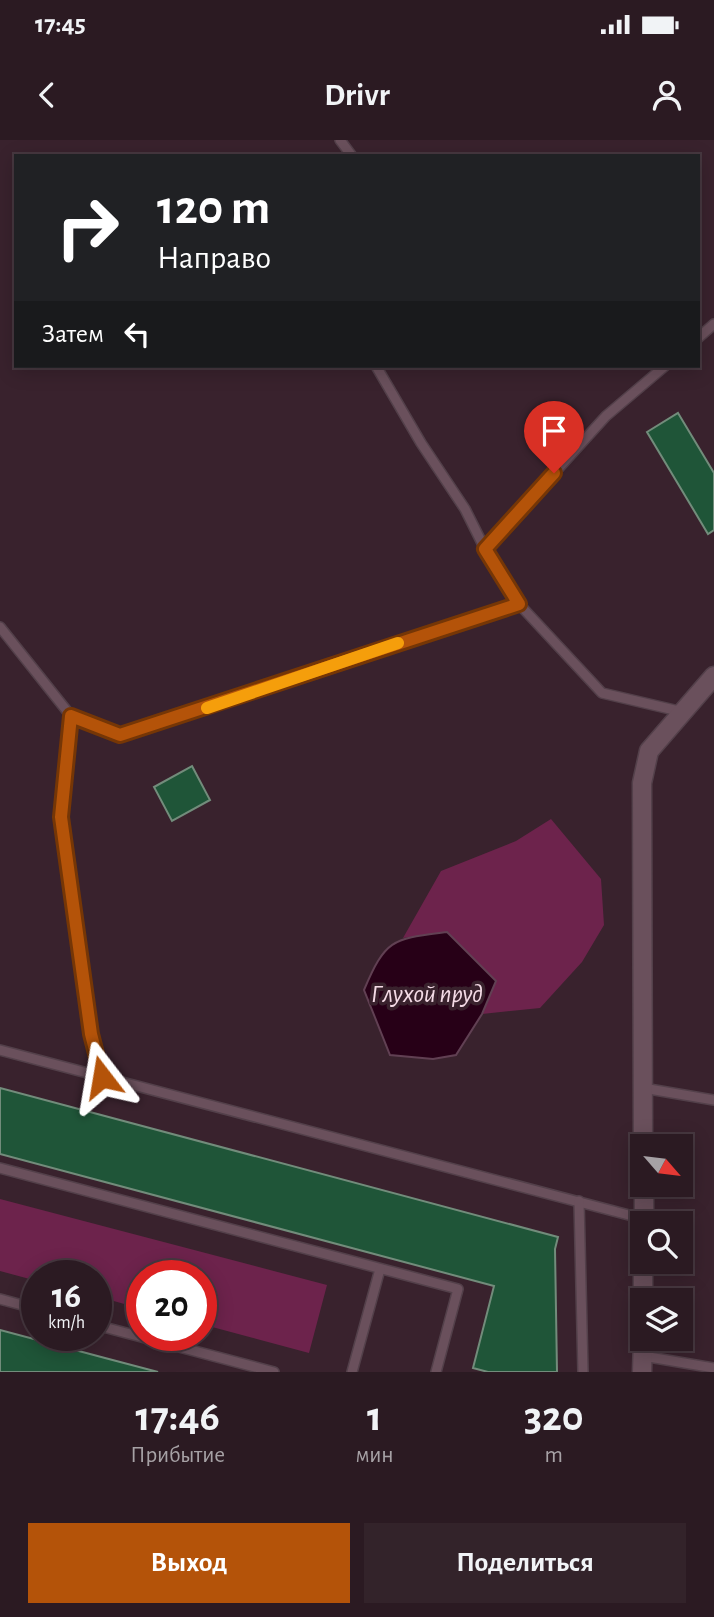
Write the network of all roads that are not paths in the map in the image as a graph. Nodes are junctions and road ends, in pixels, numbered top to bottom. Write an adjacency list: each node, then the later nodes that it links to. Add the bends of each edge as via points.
1 (714, 324): 2 (lane)
2 (700, 336)
3 (377, 368): 5 (lane, via 466,509)
4 (663, 368): 5 (lane, via 607,416)
5 (485, 549): 6 (lane)
6 (519, 604): 9 (lane, via 601,693); 10 (lane, via 120,735)
7 (0, 627): 10 (lane)
8 (714, 676): 9 (street)
9 (685, 712): 13 (street, via 649,751 642,783)
10 (71, 716): 12 (lane, via 61,817 91,1034)
11 (0, 1050): 12 (lane)
12 (102, 1077): 17 (lane)
13 (643, 1088): 14 (lane); 15 (street)
14 (714, 1100)
15 (643, 1134)
16 (0, 1168): 19 (lane)
17 (579, 1201): 18 (lane); 28 (lane)
18 (630, 1217)
19 (380, 1269): 26 (lane); 27 (lane, via 458,1289)
20 (0, 1299): 21 (lane)
21 (21, 1305)
22 (112, 1329): 25 (lane)
23 (643, 1356): 24 (lane)
24 (714, 1368)
25 (274, 1372)
26 (352, 1372)
27 (436, 1372)
28 (583, 1372)

